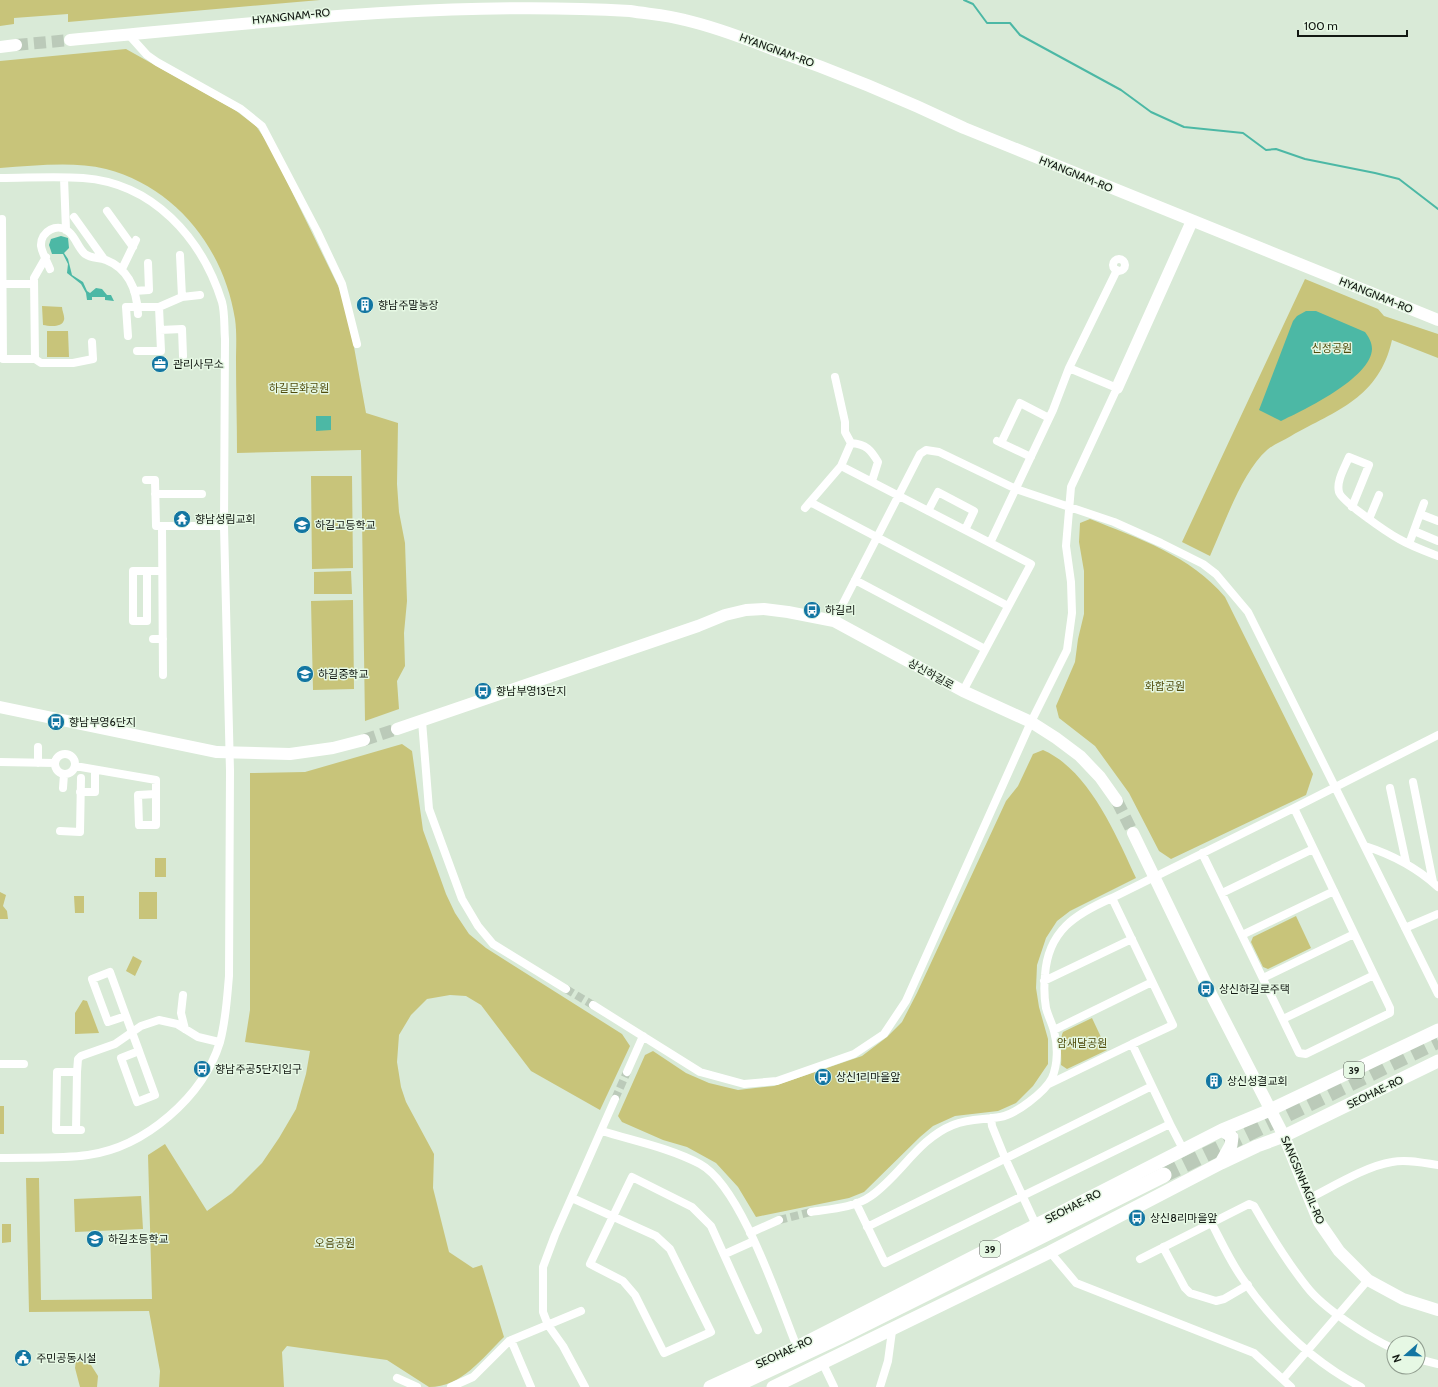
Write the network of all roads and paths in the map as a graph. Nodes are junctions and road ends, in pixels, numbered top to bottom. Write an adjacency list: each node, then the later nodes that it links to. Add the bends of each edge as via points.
1 (446, 1): 2 (street, HYANGNAM-RO, via 323,12); 11 (street, HYANGNAM-RO, via 552,2 684,19 829,69 911,102 964,128)
2 (129, 35): 3 (street, HYANGNAM-RO); 31 (street, via 157,62 241,109 262,126 337,272 347,299)
3 (70, 40)
4 (16, 45): 5 (street)
5 (0, 47)
6 (0, 178): 7 (street)
7 (64, 178): 12 (street); 57 (street, via 84,178 107,183 149,200 171,216 191,238 207,264 222,304 225,338)
8 (107, 211): 18 (street, via 134,243)
9 (74, 217): 15 (street)
10 (2, 218): 20 (street)
11 (1192, 220): 27 (street, HYANGNAM-RO); 37 (street)
12 (66, 230): 14 (street, via 58,227 44,234 41,245); 15 (street, via 85,253 93,258)
13 (180, 255): 24 (street)
14 (46, 257): 17 (street); 21 (street, via 36,273)
15 (104, 259): 18 (street)
16 (148, 263): 22 (street, via 149,290)
17 (50, 268)
18 (122, 269): 22 (street)
19 (1117, 270): 35 (street)
20 (2, 284): 21 (street); 34 (street, via 2,359)
21 (34, 284): 34 (street)
22 (134, 291): 26 (street)
23 (200, 295): 24 (street)
24 (182, 297): 25 (street)
25 (159, 307): 26 (street); 28 (street)
26 (138, 311): 29 (street, via 126,307)
27 (1438, 320)
28 (160, 330): 32 (street, via 161,351); 33 (street, via 184,329)
29 (128, 336)
30 (92, 342): 34 (street, via 93,359 73,363 41,363)
31 (357, 344)
32 (137, 351)
33 (183, 356)
34 (35, 359)
35 (1069, 368): 37 (street); 38 (street)
36 (835, 377): 39 (street, via 845,432)
37 (1117, 388): 51 (street, via 1071,487)
38 (1049, 418): 40 (street); 40 (street, via 1020,403 999,442)
39 (851, 443): 41 (street); 43 (street, via 861,444 871,450 878,462)
40 (1031, 457): 44 (street)
41 (841, 466): 43 (street); 60 (street, via 807,505)
42 (146, 480): 45 (street, via 155,480)
43 (872, 481): 48 (street)
44 (1016, 489): 48 (street, via 939,452 929,450 920,454); 51 (street); 62 (street)
45 (155, 494): 46 (street); 56 (street, via 156,526)
46 (202, 494)
47 (1379, 495): 54 (street)
48 (898, 496): 52 (street); 60 (street)
49 (1424, 503): 53 (street)
50 (1352, 507): 50 (street, via 1339,494 1338,486 1348,457 1369,465); 54 (street)
51 (1068, 508): 77 (street, via 1066,546 1072,613 1067,650); 92 (street, via 1114,522 1203,564 1216,574 1248,612)
52 (928, 511): 58 (street); 58 (street, via 938,492 974,511)
53 (1420, 514): 55 (street); 59 (street)
54 (1370, 519): 63 (street)
55 (1438, 520)
56 (162, 526): 57 (street); 66 (street)
57 (224, 526): 82 (street)
58 (965, 530): 62 (street)
59 (1414, 531): 61 (street); 63 (street)
60 (877, 537): 67 (street); 68 (street)
61 (1438, 541)
62 (990, 543): 68 (street, via 1030,564)
63 (1409, 544): 64 (street)
64 (1438, 556)
65 (147, 571): 65 (street, via 133,571 133,620 147,621); 66 (street)
66 (162, 571): 71 (street)
67 (855, 580): 69 (street); 72 (street)
68 (1008, 606): 72 (street)
69 (834, 620): 74 (street, 상신하길로); 76 (street, 상신하길로, via 764,609 725,615)
70 (153, 639): 71 (street)
71 (162, 639): 73 (street)
72 (985, 649): 74 (street)
73 (162, 675)
74 (963, 692): 77 (street, 상신하길로)
75 (0, 707): 82 (street, via 214,752)
76 (422, 721): 78 (street, 상신하길로); 118 (street, via 429,809 462,899 478,926 494,944)
77 (1031, 722): 96 (street, 상신하길로, via 1080,756 1100,777); 128 (street, via 906,1001 884,1034 854,1054 812,1069 777,1081 744,1084 700,1072)
78 (397, 728)
79 (1438, 735): 92 (street)
80 (364, 740): 82 (street, via 333,748 290,754)
81 (38, 747): 84 (street)
82 (229, 752): 129 (street, via 229,976 227,1009)
83 (0, 762): 84 (street)
84 (38, 763): 85 (street)
85 (55, 763): 86 (street, via 59,756 65,754 73,758); 88 (street, via 58,771)
86 (75, 766): 87 (street); 88 (street, via 71,772)
87 (95, 770): 94 (street, via 94,792); 95 (street, via 156,780)
88 (64, 774): 91 (street)
89 (81, 778): 94 (street)
90 (1413, 782): 105 (street)
91 (63, 788)
92 (1335, 788): 97 (street); 100 (street)
93 (1390, 788): 103 (street)
94 (80, 792): 98 (street, via 80,832)
95 (156, 794)
96 (1117, 801)
97 (1294, 808): 101 (street); 102 (street)
98 (60, 831)
99 (1133, 833): 104 (street, SANGSINHAGIL-RO)
100 (1365, 846): 103 (street); 110 (street)
101 (1313, 849): 106 (street); 107 (street)
102 (1202, 853): 104 (street); 107 (street)
103 (1406, 862): 105 (street)
104 (1154, 876): 108 (street); 140 (street, SANGSINHAGIL-RO)
105 (1435, 885)
106 (1334, 891): 111 (street); 112 (street)
107 (1222, 893): 112 (street)
108 (1112, 898): 113 (street); 116 (street, via 1079,914 1060,932 1047,956)
109 (1438, 914): 110 (street)
110 (1405, 928): 119 (street)
111 (1354, 934): 114 (street); 115 (street)
112 (1242, 935): 115 (street)
113 (1132, 939): 116 (street); 117 (street)
114 (1374, 975): 123 (street); 123 (street, via 1391,1010 1386,1016 1302,1055)
115 (1263, 978): 123 (street)
116 (1044, 981): 125 (street, via 1046,1008)
117 (1152, 982): 125 (street); 130 (street, via 1173,1025)
118 (566, 989)
119 (1438, 994)
120 (183, 995): 124 (street, via 182,1020)
121 (593, 1005): 128 (street)
122 (126, 1016): 122 (street, via 108,1022 90,978 110,972); 127 (street)
123 (1283, 1019)
124 (185, 1029): 127 (street, via 177,1024 159,1020); 129 (street, via 198,1037)
125 (1054, 1030): 137 (street, via 1057,1055 1052,1078)
126 (1438, 1030): 140 (main road, SEOHAE-RO / 39)
127 (132, 1033): 131 (street); 135 (street, via 115,1044 81,1056)
128 (643, 1036): 136 (street)
129 (219, 1042): 147 (street, via 213,1058 189,1098 163,1122 131,1141 88,1155)
130 (1132, 1044): 137 (street); 138 (street)
131 (139, 1051): 131 (street, via 121,1058 137,1102 155,1095)
132 (1438, 1061): 145 (main road, SEOHAE-RO)
133 (0, 1064): 134 (street)
134 (24, 1064)
135 (77, 1072): 135 (street, via 57,1072 56,1130 79,1130)
136 (627, 1072)
137 (1046, 1086): 141 (street, via 1012,1113)
138 (1152, 1086): 142 (street); 148 (street)
139 (615, 1099): 144 (street)
140 (1270, 1110): 143 (main road, SEOHAE-RO / 39); 145 (street, SANGSINHAGIL-RO)
141 (991, 1118): 148 (street); 154 (street, via 966,1120 942,1130 930,1138 871,1196)
142 (1170, 1124): 146 (street); 151 (street)
143 (1222, 1130): 146 (main road, SEOHAE-RO / 39); 149 (main road, via 1232,1137)
144 (602, 1131): 152 (street); 161 (street, via 656,1147 700,1164 713,1174 739,1210)
145 (1284, 1136): 149 (main road, SEOHAE-RO); 153 (street, SANGSINHAGIL-RO)
146 (1184, 1151): 159 (main road, SEOHAE-RO / 39)
147 (0, 1158)
148 (1006, 1158): 151 (street); 160 (street)
149 (1222, 1163): 163 (main road, SEOHAE-RO)
150 (1438, 1165): 153 (street, via 1393,1161 1376,1166)
151 (1022, 1196): 159 (street); 160 (street, via 885,1263)
152 (572, 1198): 156 (street); 171 (street, via 543,1268 543,1312)
153 (1308, 1199): 166 (street, SANGSINHAGIL-RO, via 1319,1222 1339,1251)
154 (856, 1203): 155 (street); 160 (street)
155 (810, 1212)
156 (613, 1217): 156 (street, via 656,1236 670,1249 711,1332 664,1353 635,1295 623,1281 590,1264); 164 (street, via 632,1177 692,1207 711,1226)
157 (779, 1220): 161 (street)
158 (1211, 1222): 162 (street); 167 (street); 170 (street, via 1249,1204 1254,1206 1308,1288)
159 (1036, 1225): 176 (main road, SEOHAE-RO / 39)
160 (867, 1227)
161 (752, 1237): 164 (street); 176 (street)
162 (1163, 1247): 165 (street); 167 (street, via 1190,1293 1216,1301)
163 (1050, 1252): 173 (main road, SEOHAE-RO); 182 (street, via 1076,1283 1254,1352)
164 (724, 1254): 172 (street)
165 (1140, 1259)
166 (1368, 1280): 168 (street, SANGSINHAGIL-RO, via 1403,1299); 170 (street)
167 (1248, 1285): 177 (street, via 1272,1317)
168 (1438, 1310)
169 (581, 1311): 171 (street)
170 (1338, 1315): 175 (street); 177 (street)
171 (548, 1325): 174 (street); 187 (street, via 563,1346)
172 (758, 1330)
173 (892, 1331): 179 (main road, SEOHAE-RO); 193 (street, via 888,1361)
174 (511, 1340): 183 (street); 186 (street)
175 (1386, 1344)
176 (797, 1347): 188 (main road, SEOHAE-RO / 39)
177 (1308, 1351): 182 (street); 195 (street)
178 (1426, 1361): 180 (street)
179 (823, 1364): 191 (main road, SEOHAE-RO); 192 (street)
180 (1438, 1364)
181 (397, 1378): 184 (street)
182 (1283, 1379): 194 (street)
183 (463, 1385): 185 (street)
184 (417, 1387)
185 (451, 1387)
186 (531, 1387)
187 (584, 1387)
188 (710, 1387)
189 (732, 1387): 190 (highway, SEOHAE-RO / 39, via 1166,1178)
190 (746, 1387)
191 (773, 1387)
192 (834, 1387)
193 (880, 1387)
194 (1291, 1387)
195 (1361, 1387)

